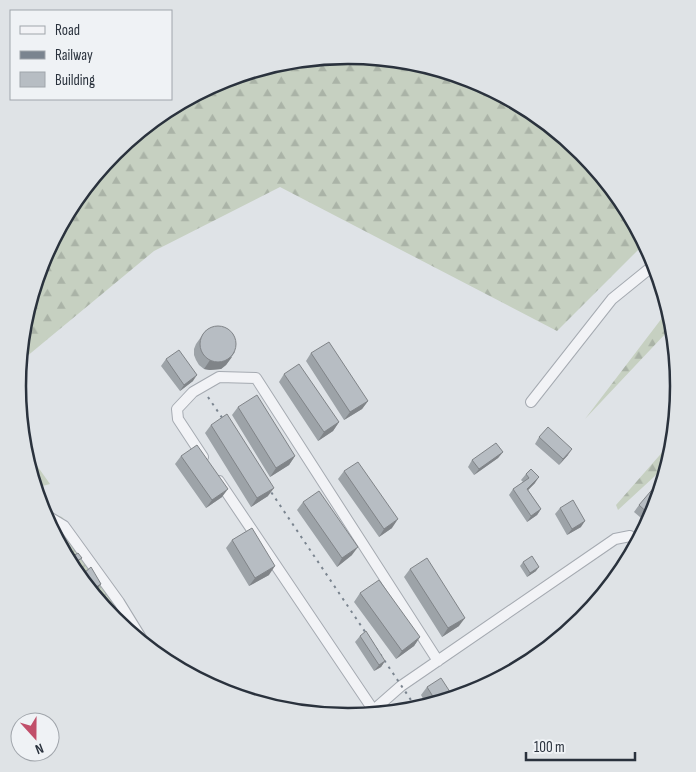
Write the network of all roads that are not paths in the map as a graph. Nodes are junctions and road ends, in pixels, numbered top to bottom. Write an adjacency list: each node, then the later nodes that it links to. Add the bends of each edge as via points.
1 (648, 270): 2 (street, via 612,299)
2 (531, 402)
3 (56, 521): 5 (street, via 64,526)
4 (632, 538): 6 (street, via 615,539)
5 (134, 626)
6 (438, 661): 7 (street, via 401,686); 8 (street, via 256,378 219,377 193,392 177,409 178,419)
7 (380, 706)
8 (368, 707)

